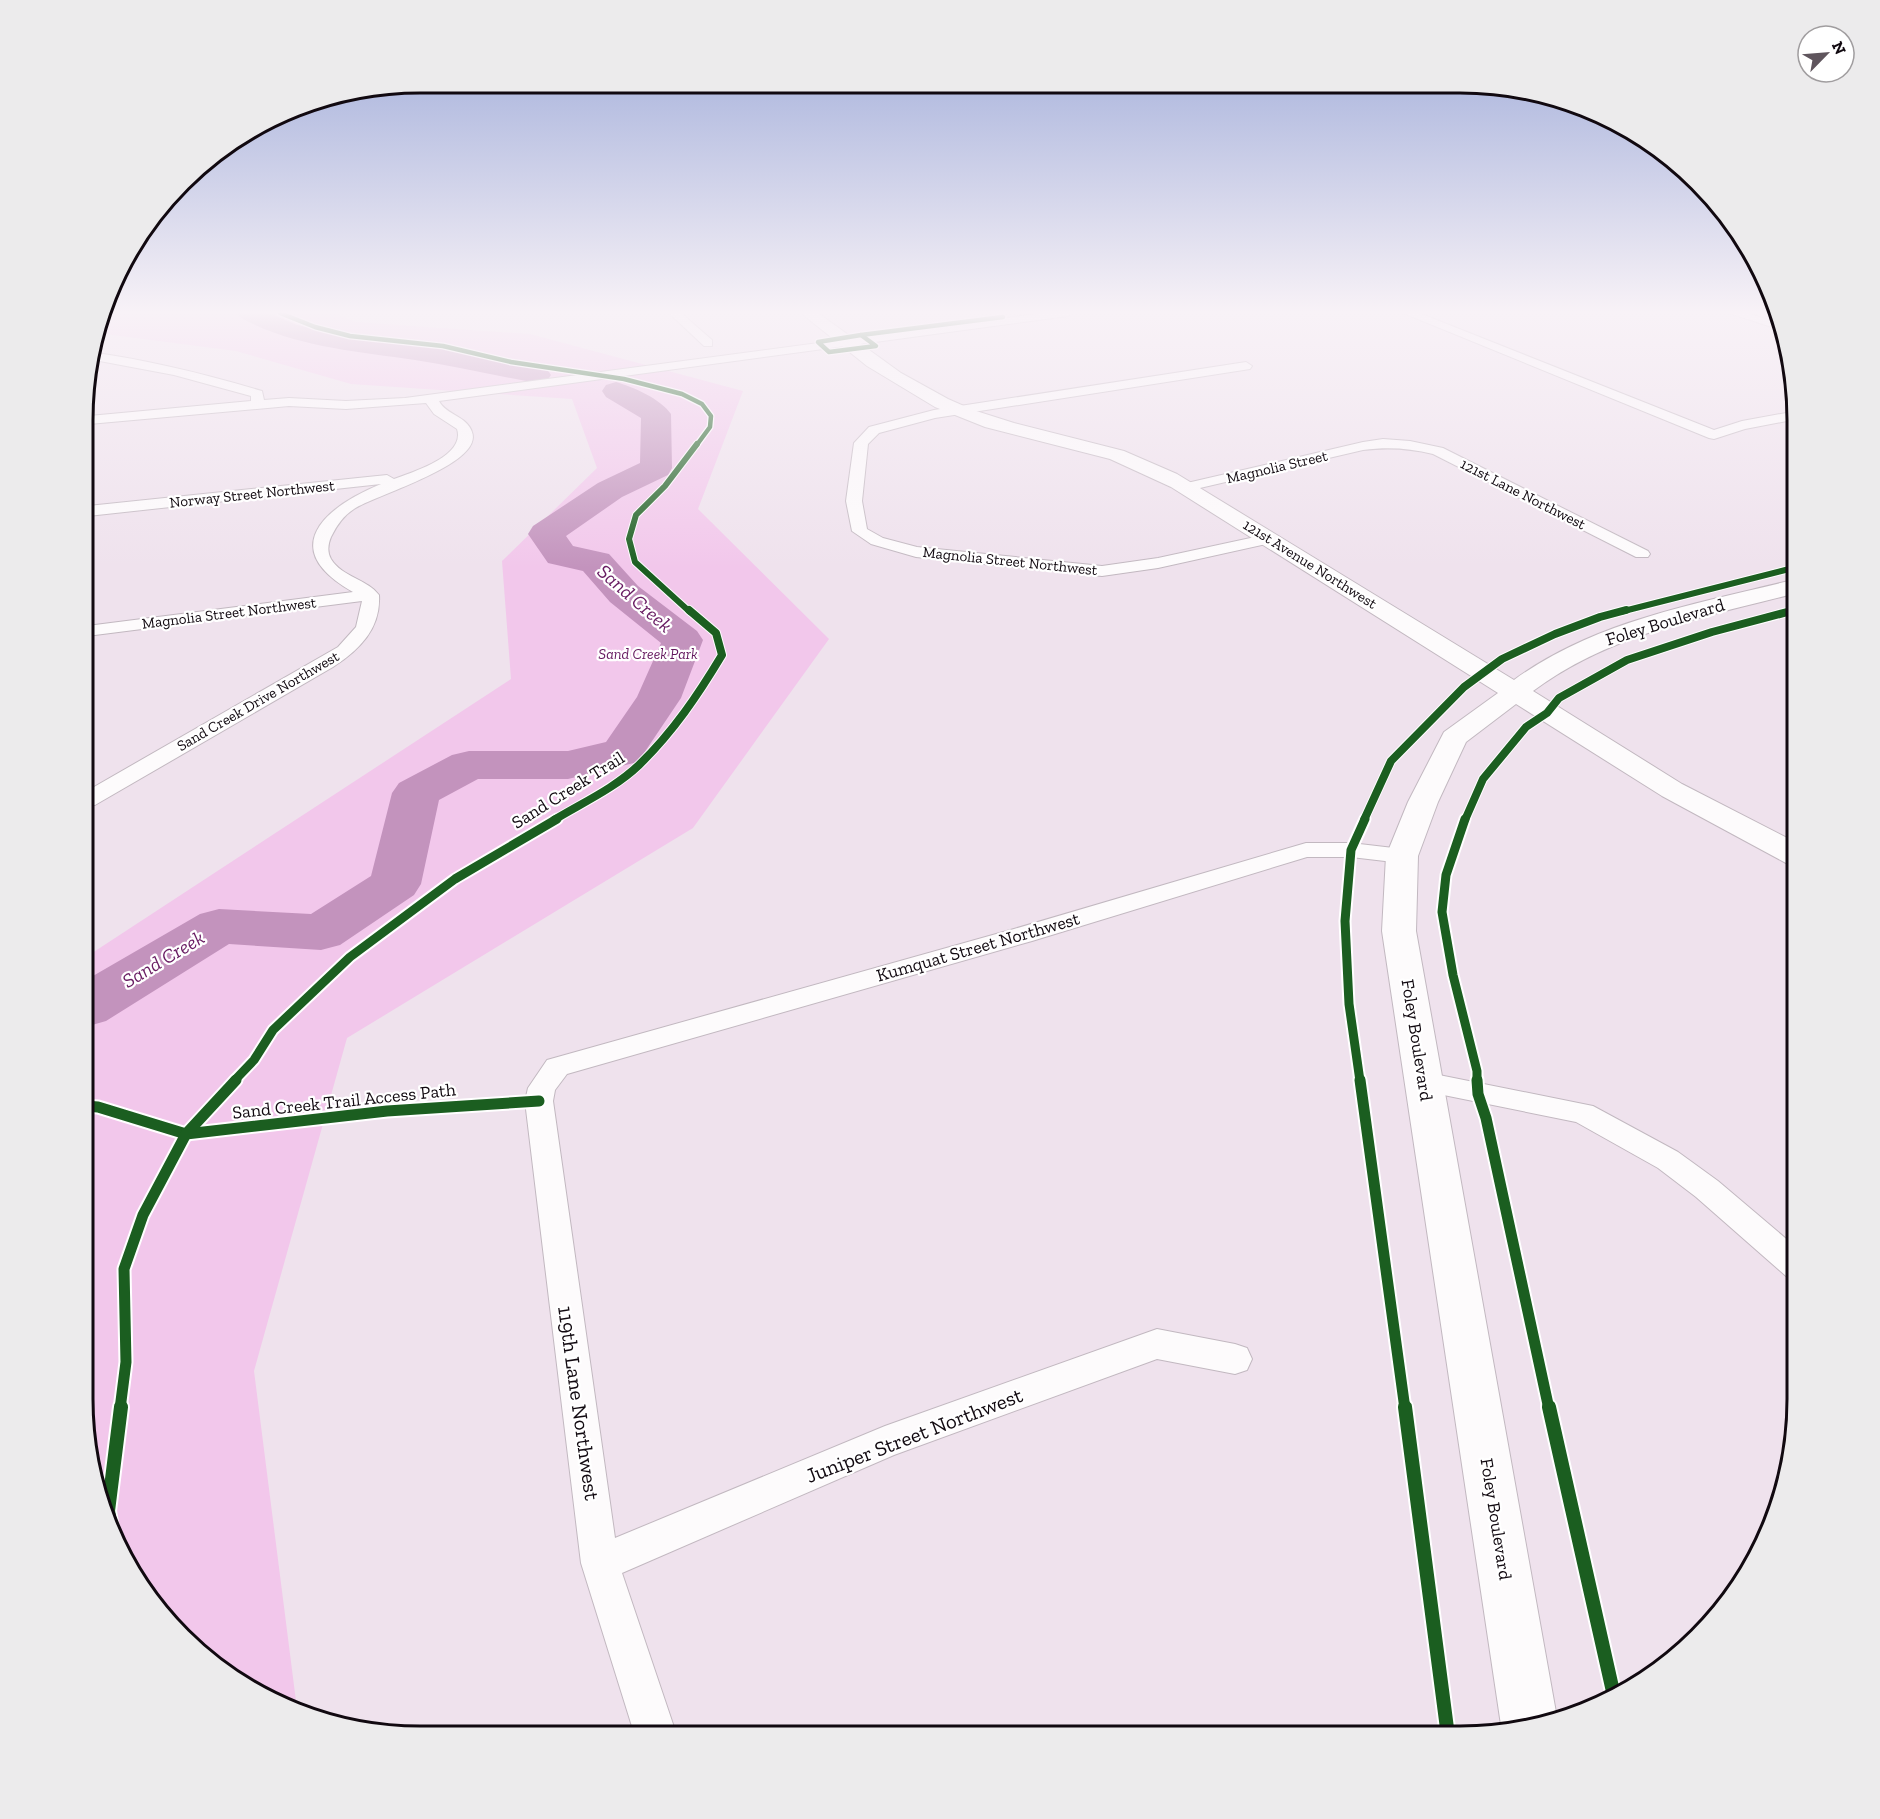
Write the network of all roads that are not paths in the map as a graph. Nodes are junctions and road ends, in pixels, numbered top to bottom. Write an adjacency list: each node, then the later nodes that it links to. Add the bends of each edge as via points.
1 (257, 398): 7 (street)
2 (439, 398): 6 (street)
3 (930, 398): 8 (street, 121st Avenue Northwest)
4 (1041, 398): 8 (street)
5 (1621, 398): 9 (street, via 1714,435)
6 (431, 399): 7 (street, via 381,405); 12 (street, via 436,410 462,427 466,439 456,453)
7 (258, 405): 10 (street)
8 (957, 411): 13 (street, 121st Avenue Northwest, via 1118,455); 15 (street, Magnolia Street Northwest, via 874,430 861,443 854,501 860,531 877,542 916,552 1102,572)
9 (1787, 417)
10 (93, 420)
11 (1401, 443): 13 (street, Magnolia Street, via 1363,446); 16 (street, 121st Lane Northwest, via 1438,451)
12 (416, 476): 14 (street, Norway Street Northwest); 18 (street, via 343,509 329,520 322,535 319,549 329,568)
13 (1187, 487): 15 (street, 121st Avenue Northwest)
14 (93, 510)
15 (1269, 539): 20 (street, 121st Avenue Northwest)
16 (1642, 554)
17 (1787, 589): 20 (street, Foley Boulevard, via 1618,635 1550,666)
18 (370, 595): 19 (street, Magnolia Street Northwest); 21 (street, Sand Creek Drive Northwest, via 370,618 363,632 342,654)
19 (93, 630)
20 (1514, 693): 22 (street, 121st Avenue Northwest, via 1672,790); 23 (street, Foley Boulevard, via 1454,738)
21 (93, 797)
22 (1787, 851)
23 (1402, 856): 24 (street, Kumquat Street Northwest, via 1306,850); 25 (street, Foley Boulevard, via 1399,931)
24 (557, 1067): 28 (street, 119th Lane Northwest, via 538,1101)
25 (1424, 1083): 26 (street, via 1583,1113 1668,1160); 29 (street, Foley Boulevard)
26 (1787, 1259)
27 (1235, 1359): 28 (street, Juniper Street Northwest, via 1157,1344 885,1442)
28 (600, 1563): 30 (street, 119th Lane Northwest)
29 (1529, 1719)
30 (653, 1726)

